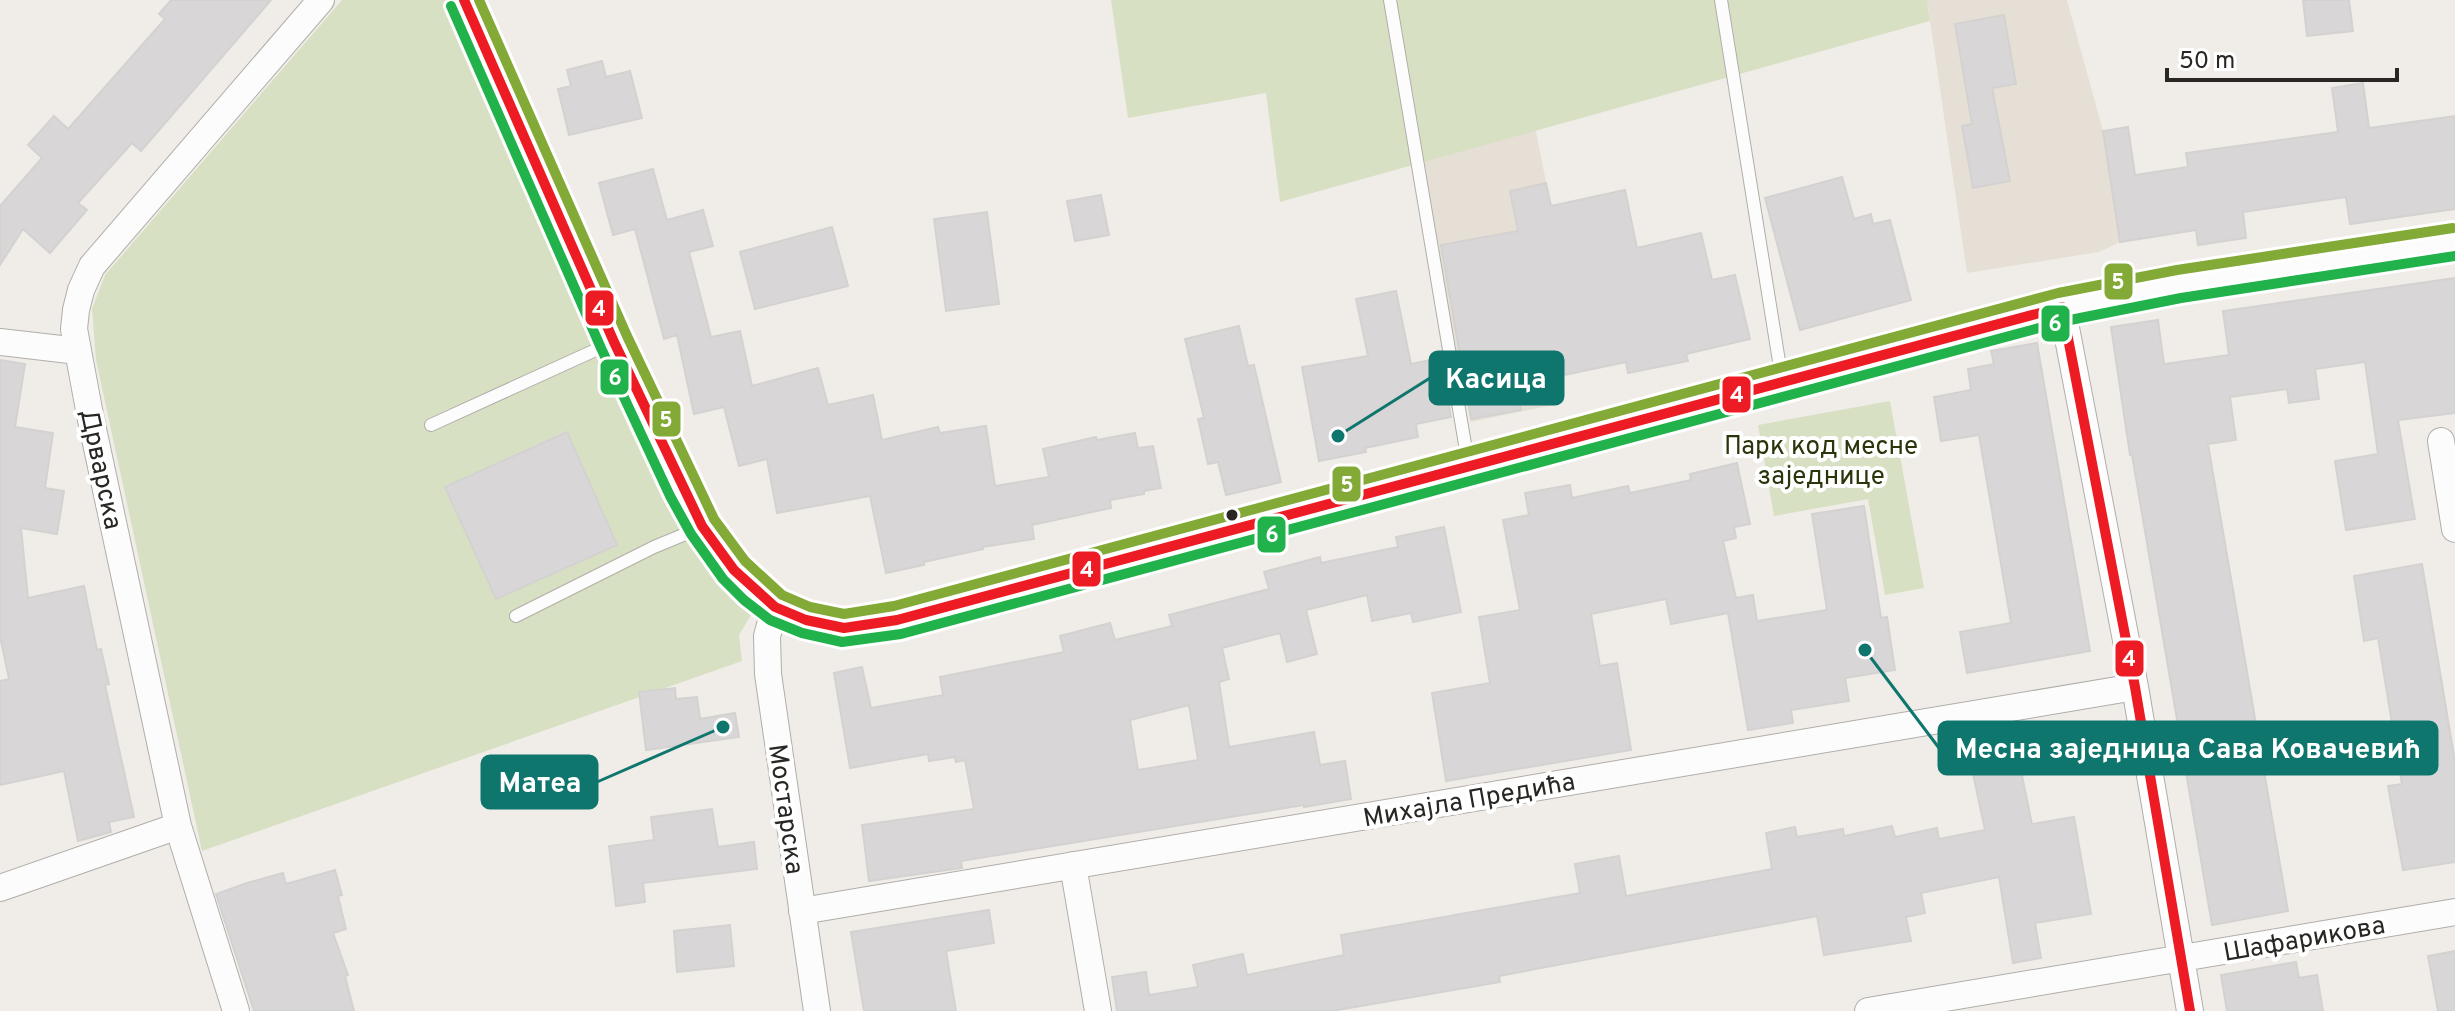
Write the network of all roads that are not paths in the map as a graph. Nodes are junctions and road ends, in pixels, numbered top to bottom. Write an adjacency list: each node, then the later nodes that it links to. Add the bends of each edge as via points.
1 (321, 0): 9 (street, Дрварска, via 92,266 76,310)
2 (464, 0): 8 (street)
3 (1390, 0): 13 (lane)
4 (1721, 0): 10 (lane)
5 (2455, 242): 6 (street)
6 (2062, 307): 10 (street); 18 (street)
7 (0, 342): 9 (street)
8 (614, 342): 11 (lane); 14 (street)
9 (78, 351): 19 (street, Дрварска)
10 (1782, 382): 13 (street)
11 (431, 425)
12 (2441, 441): 15 (street)
13 (1468, 466): 16 (street, via 897,620 844,628)
14 (702, 526): 16 (street, via 734,570); 17 (lane)
15 (2455, 529)
16 (775, 607): 22 (street, Мостарска, via 767,636 768,674)
17 (516, 616)
18 (2135, 687): 20 (street, Михајла Предића); 24 (street)
19 (178, 826): 21 (street); 25 (street, Дрварска)
20 (1073, 865): 22 (street, Михајла Предића); 27 (street)
21 (0, 888)
22 (802, 911): 26 (street, Мостарска)
23 (2455, 912): 24 (street, Шафарикова)
24 (2181, 959): 28 (street, Шафарикова); 29 (street)
25 (236, 1011)
26 (817, 1011)
27 (1098, 1011)
28 (1868, 1011)
29 (2190, 1011)

